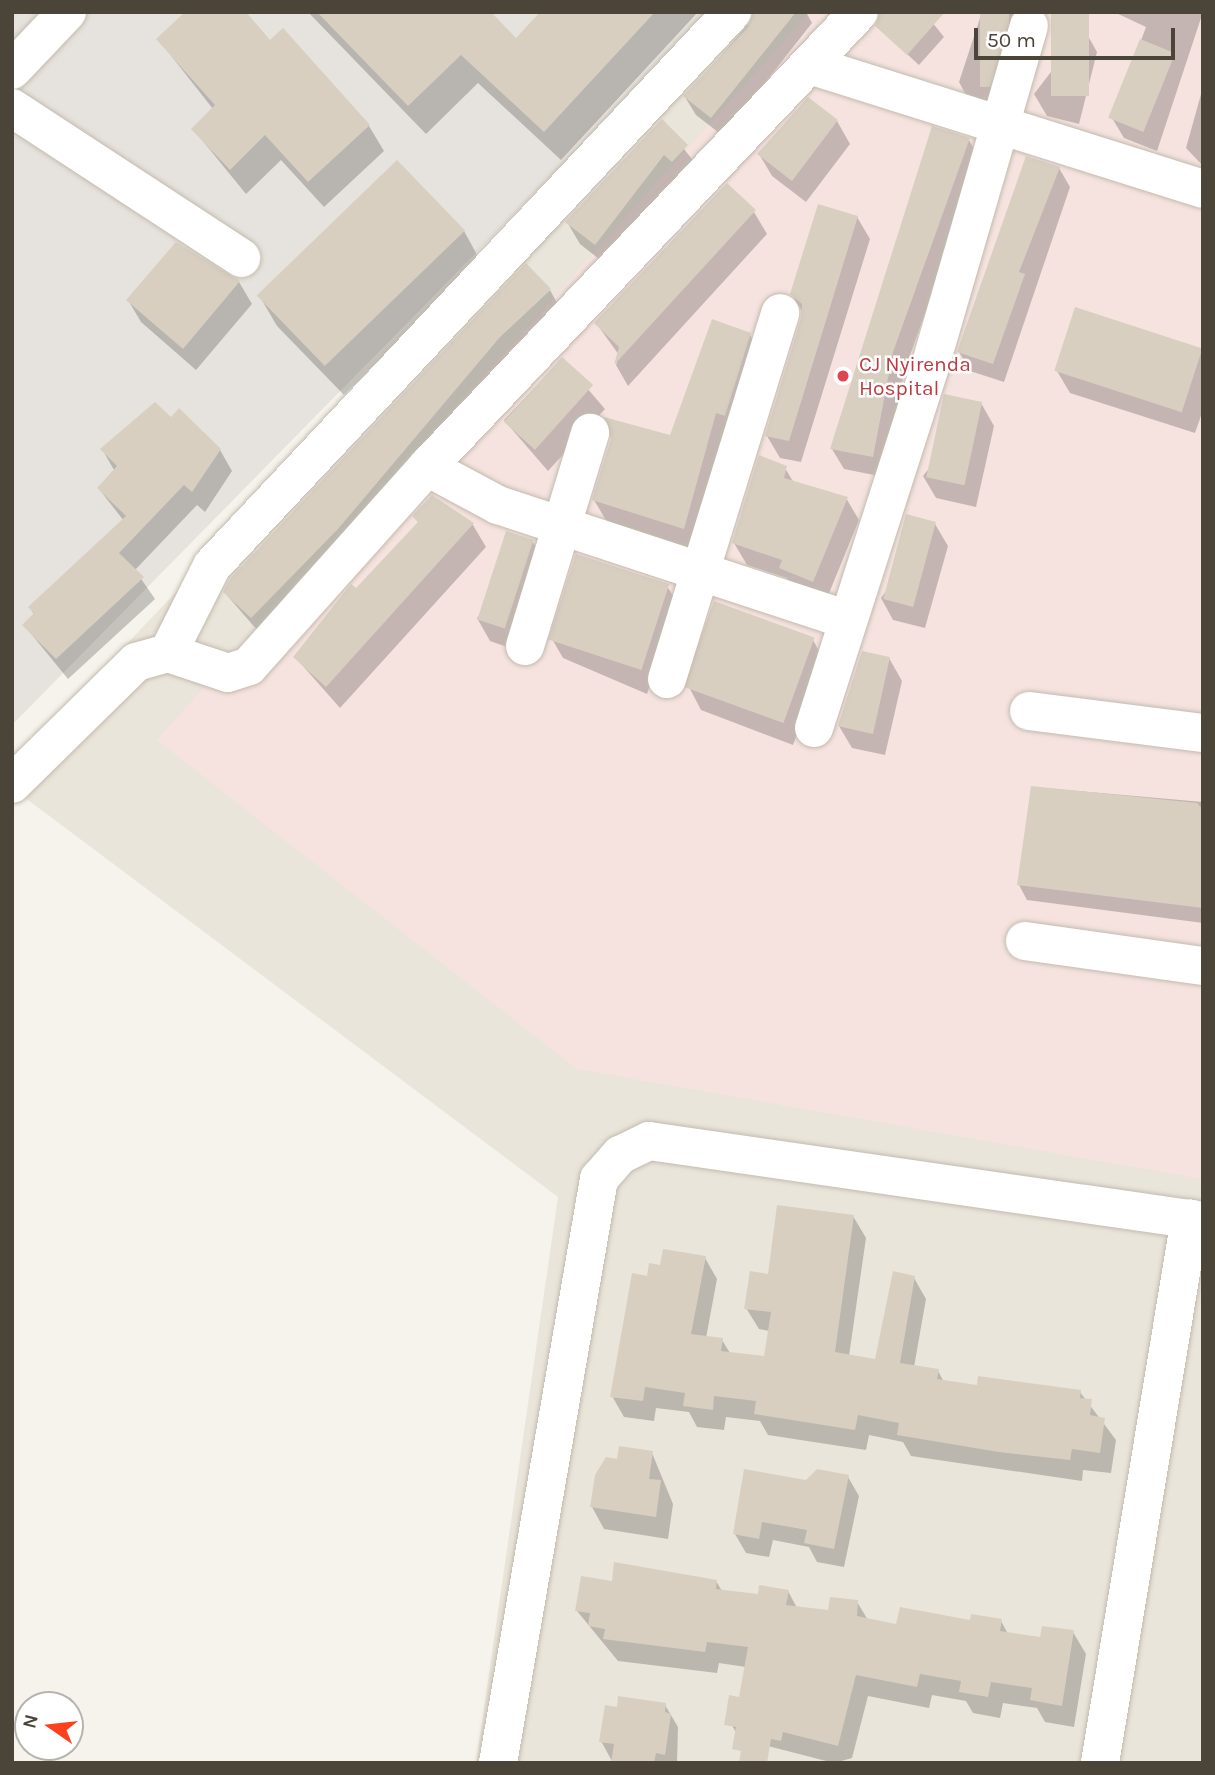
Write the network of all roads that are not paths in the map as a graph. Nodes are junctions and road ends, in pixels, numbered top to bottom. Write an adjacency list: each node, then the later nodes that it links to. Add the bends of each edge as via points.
1 (67, 12): 6 (street)
2 (732, 12): 18 (street, via 212,566)
3 (859, 12): 5 (street)
4 (1029, 26): 8 (street)
5 (810, 65): 8 (street); 13 (street)
6 (12, 70)
7 (12, 108): 10 (street)
8 (1000, 125): 9 (street); 16 (street)
9 (1203, 190)
10 (241, 258)
11 (780, 313): 15 (street)
12 (590, 433): 14 (street)
13 (426, 467): 14 (street, via 478,496); 18 (street, via 249,666 228,673)
14 (562, 528): 15 (street); 17 (street)
15 (700, 573): 16 (street); 19 (street)
16 (847, 620): 21 (street)
17 (525, 646)
18 (168, 653): 23 (street, via 119,672)
19 (667, 679)
20 (1030, 711): 22 (street)
21 (814, 728)
22 (1203, 733)
23 (12, 784)
24 (1025, 941): 25 (street)
25 (1203, 966)
26 (1196, 1220): 27 (street, via 649,1141 620,1155 599,1178); 28 (street)
27 (498, 1763)
28 (1100, 1763)

